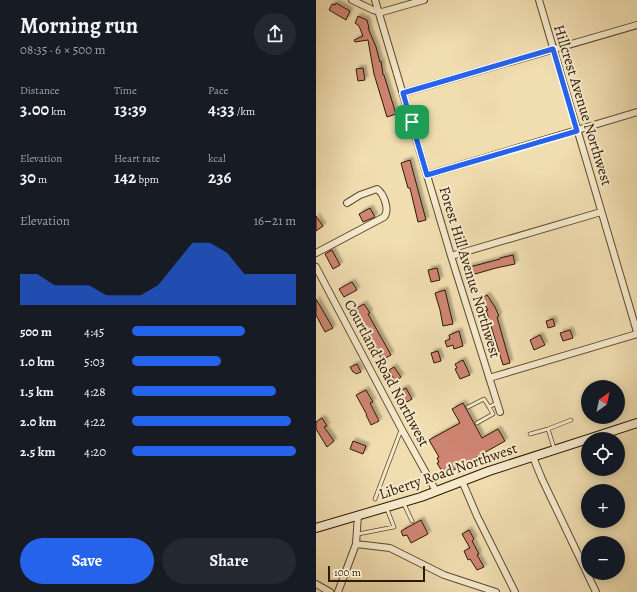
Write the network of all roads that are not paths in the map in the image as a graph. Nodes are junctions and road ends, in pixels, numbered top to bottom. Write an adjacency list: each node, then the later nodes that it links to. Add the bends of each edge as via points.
1 (352, 0): 5 (street)
2 (376, 0): 5 (street, Forest Hill Avenue Northwest)
3 (424, 0): 5 (street)
4 (539, 0): 7 (street, Hillcrest Avenue Northwest)
5 (379, 12): 8 (street, Forest Hill Avenue Northwest)
6 (637, 24): 7 (street)
7 (553, 49): 8 (street); 10 (street, Hillcrest Avenue Northwest)
8 (403, 93): 11 (street, Forest Hill Avenue Northwest)
9 (637, 112): 10 (street)
10 (577, 131): 11 (street); 13 (street, Hillcrest Avenue Northwest)
11 (427, 175): 15 (street, Forest Hill Avenue Northwest)
12 (347, 203): 14 (street, via 377,189 387,211 384,217)
13 (602, 212): 15 (street); 17 (street, Hillcrest Avenue Northwest)
14 (316, 253)
15 (451, 256): 18 (street, Forest Hill Avenue Northwest)
16 (316, 267): 26 (street, Courtland Road Northwest)
17 (637, 333): 18 (street)
18 (490, 378): 19 (street, Forest Hill Avenue Northwest)
19 (497, 403): 21 (lane); 22 (street, Forest Hill Avenue Northwest)
20 (468, 407): 21 (lane, via 484,399)
21 (489, 407): 24 (lane, via 493,414)
22 (500, 412)
23 (571, 420): 27 (lane)
24 (477, 423)
25 (637, 423): 28 (street, Liberty Road Northwest)
26 (401, 428): 34 (street, Courtland Road Northwest); 35 (lane)
27 (548, 428): 29 (lane); 31 (lane)
28 (609, 432)
29 (530, 434)
30 (581, 441): 31 (street, Liberty Road Northwest)
31 (554, 450): 32 (street, Liberty Road Northwest)
32 (533, 457): 33 (street, Liberty Road Northwest); 48 (street)
33 (462, 482): 34 (street, Liberty Road Northwest); 47 (street)
34 (436, 491): 36 (street, Liberty Road Northwest)
35 (375, 499)
36 (403, 502): 37 (street, Liberty Road Northwest); 39 (lane)
37 (386, 507): 38 (street, Liberty Road Northwest); 41 (lane, via 394,528)
38 (358, 515): 40 (street, Liberty Road Northwest); 41 (street)
39 (412, 521)
40 (316, 528)
41 (357, 534): 42 (street)
42 (356, 544): 45 (street); 46 (street, via 390,548 444,575)
43 (316, 584): 44 (street)
44 (330, 592)
45 (338, 592)
46 (496, 592)
47 (515, 592)
48 (596, 592)

